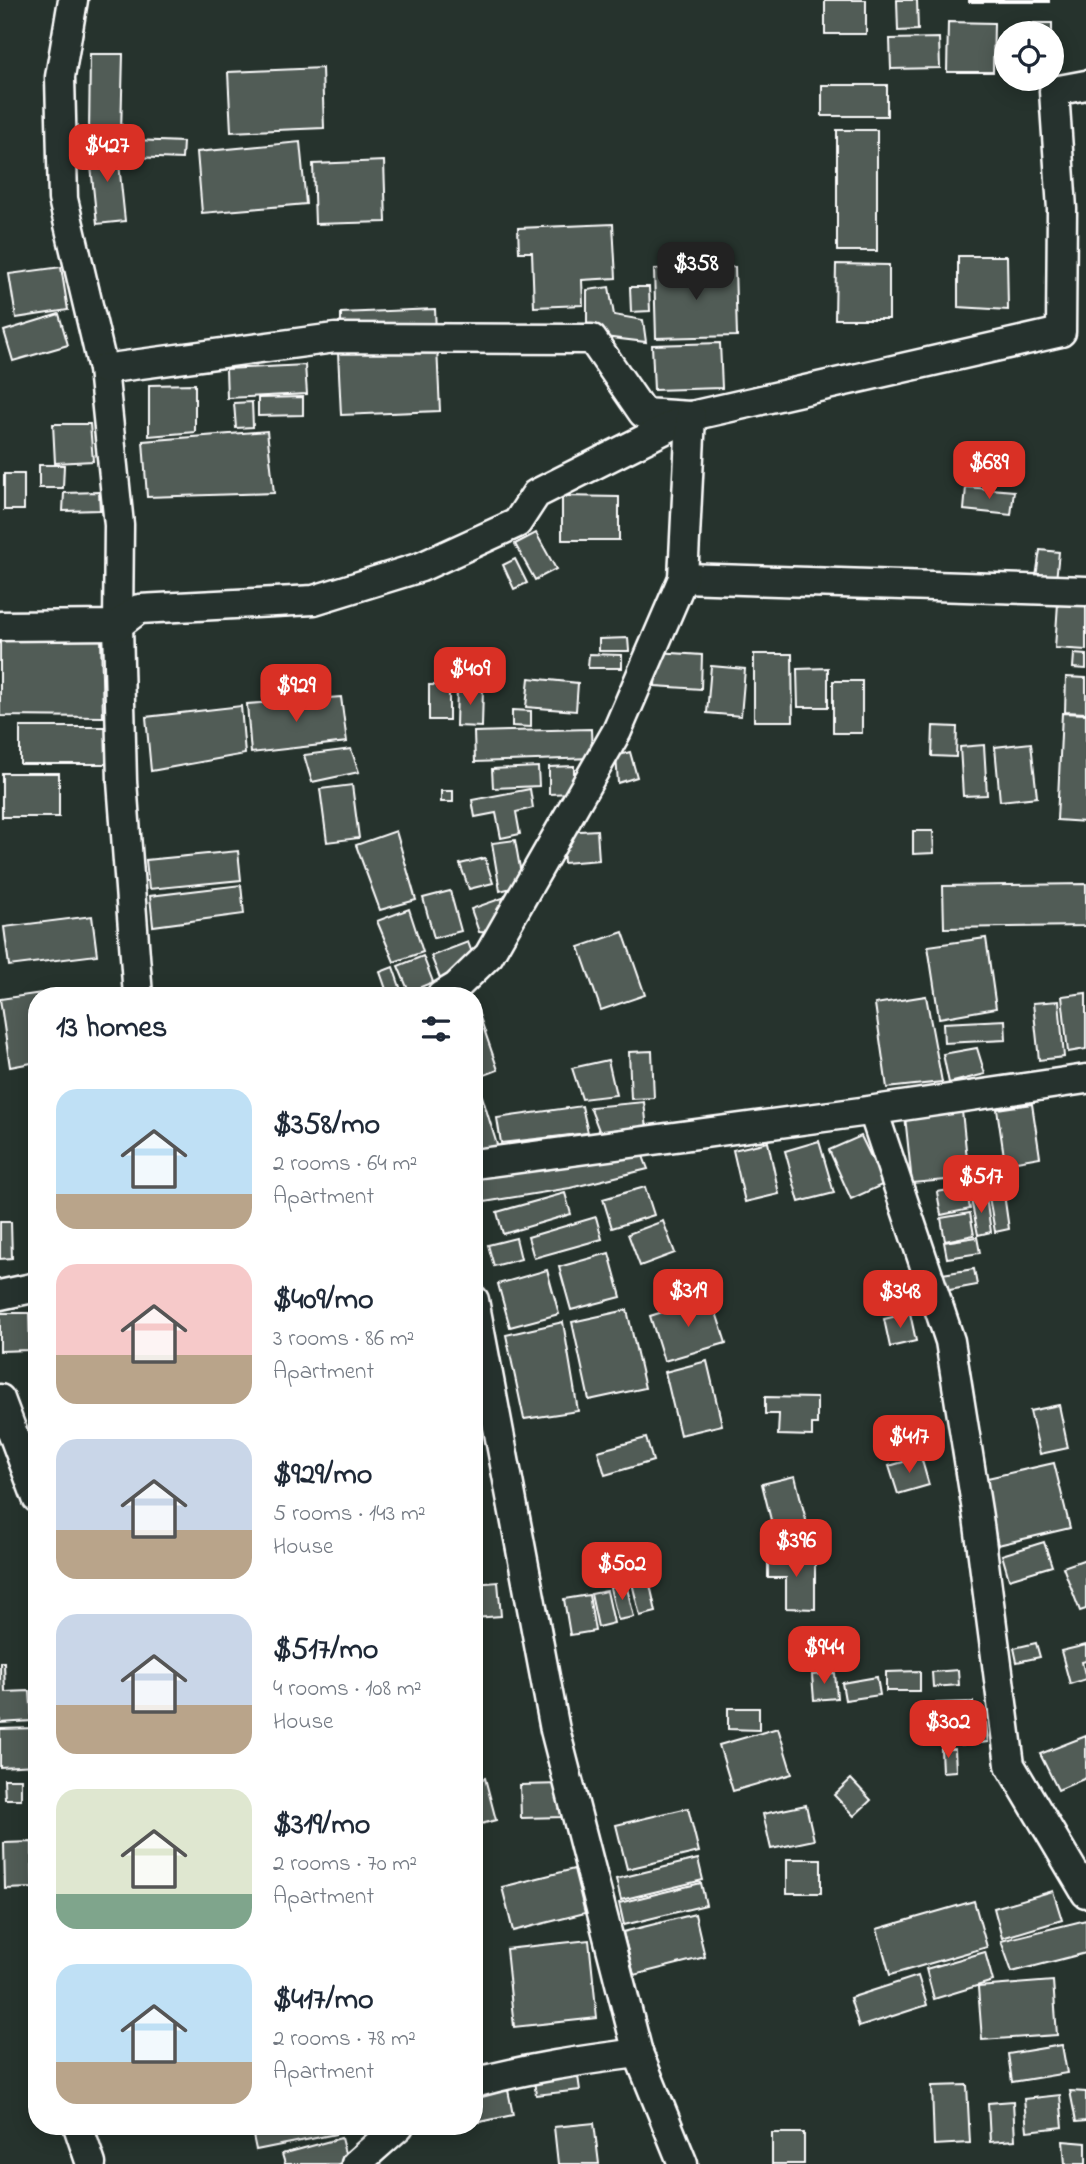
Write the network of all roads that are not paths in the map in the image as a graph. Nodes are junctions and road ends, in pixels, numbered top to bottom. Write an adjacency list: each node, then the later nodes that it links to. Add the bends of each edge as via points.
1 (73, 0): 3 (street, via 60,77 63,199)
2 (1086, 85): 4 (street, via 1054,91 1062,209 1061,332)
3 (103, 369): 4 (street, via 335,338 592,339 643,413); 7 (street, via 119,526)
4 (691, 416): 5 (street); 7 (street, via 536,494 517,523 421,566 314,600 139,609)
5 (683, 578): 6 (street); 10 (street, via 617,731 489,955)
6 (1086, 591)
7 (118, 625): 8 (street); 9 (street, via 122,780)
8 (0, 626)
9 (137, 987)
10 (456, 987)
11 (1086, 1079): 12 (street)
12 (873, 1111): 13 (street); 19 (street, via 950,1341 1010,1765)
13 (483, 1163)
14 (28, 1289): 15 (street)
15 (0, 1296)
16 (483, 1348): 20 (street, via 555,1730)
17 (0, 1399): 18 (street)
18 (28, 1474)
19 (1086, 1893)
20 (638, 2053): 21 (street); 26 (street)
21 (483, 2080)
22 (81, 2135): 24 (street)
23 (389, 2135): 25 (street)
24 (91, 2164)
25 (356, 2164)
26 (683, 2164)

